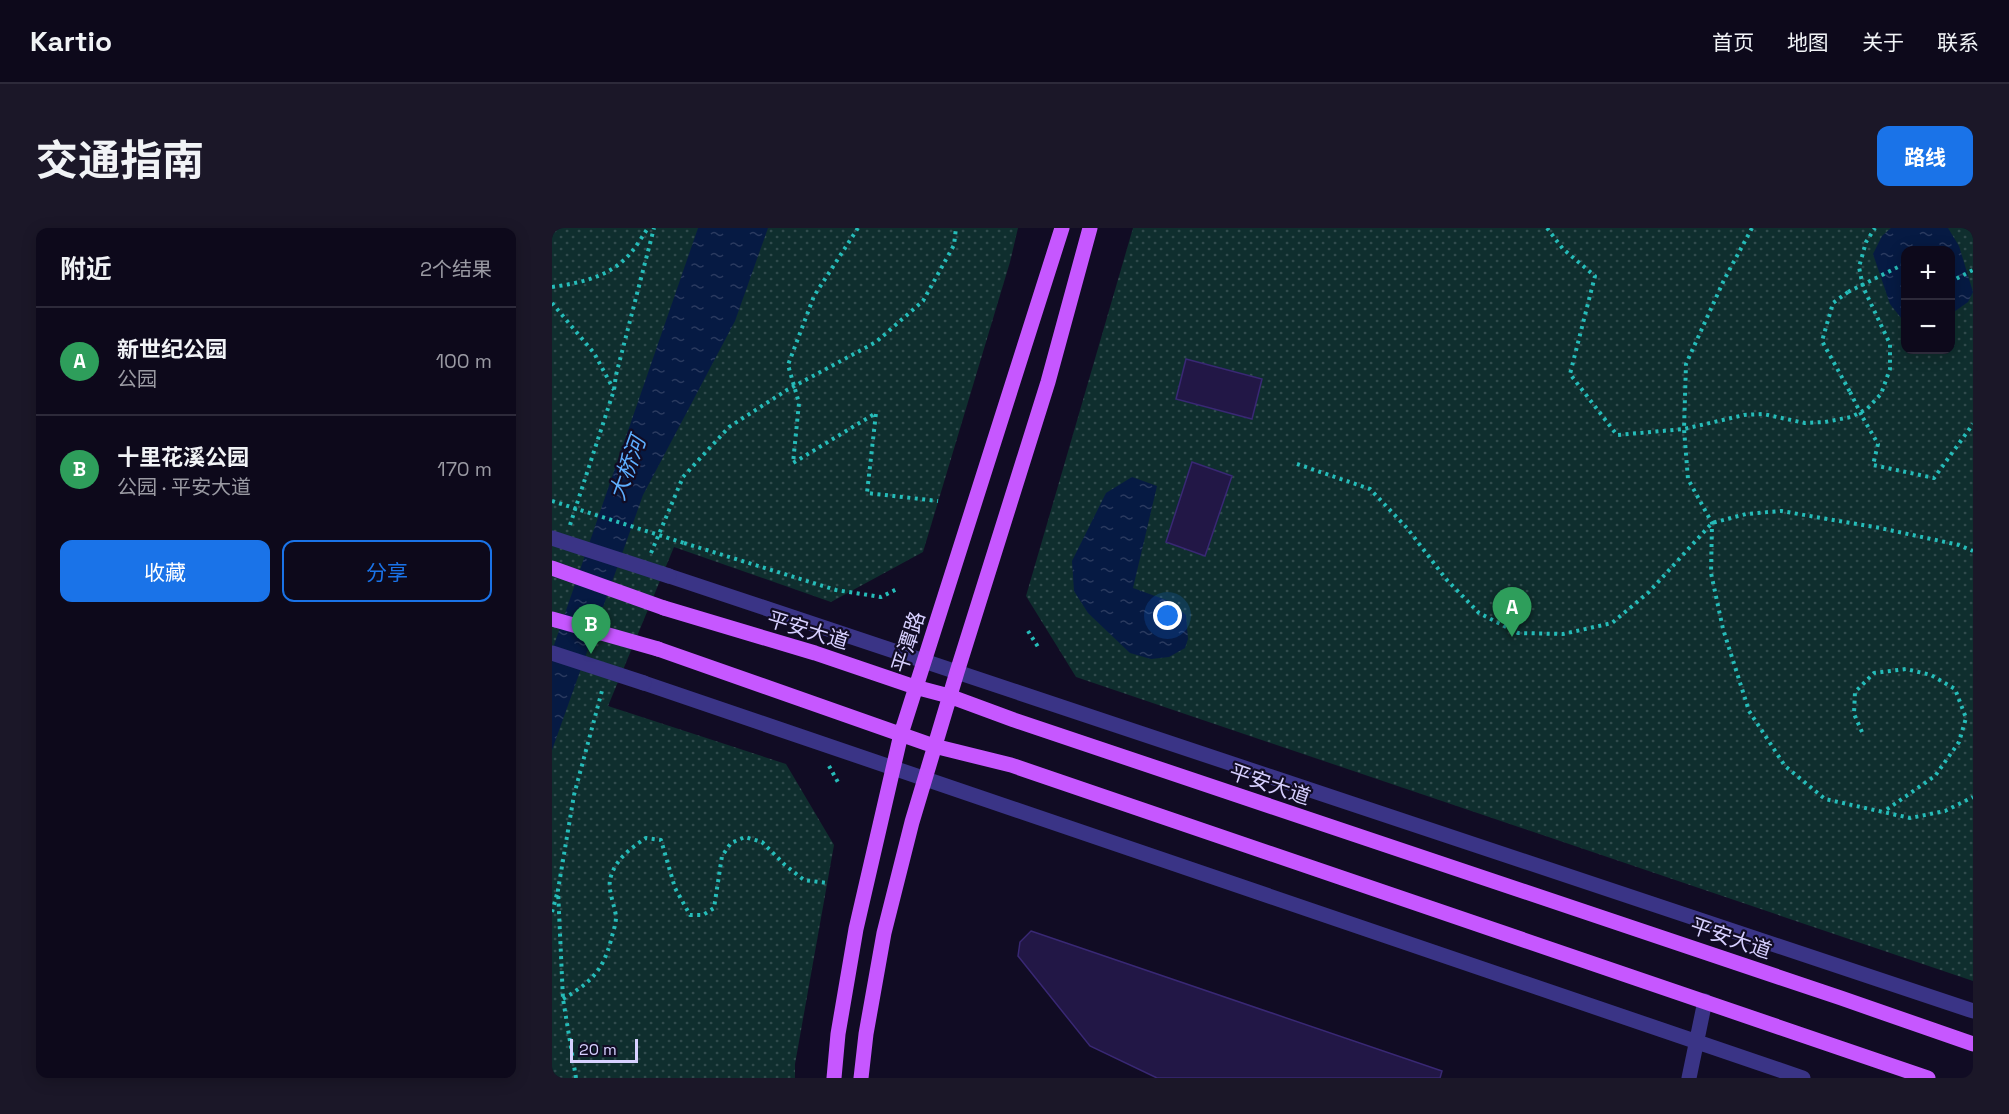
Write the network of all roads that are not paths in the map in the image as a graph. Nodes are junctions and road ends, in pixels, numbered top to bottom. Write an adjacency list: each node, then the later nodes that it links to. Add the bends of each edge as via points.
1 (1062, 228): 7 (main road, 平潭路)
2 (1090, 228): 8 (main road, via 1048,382)
3 (552, 538): 7 (street, 平安大道, bridge)
4 (552, 568): 9 (main road, 平安大道, bridge, via 664,608)
5 (552, 619): 11 (main road, bridge, via 658,649)
6 (552, 653): 13 (street, bridge)
7 (924, 661): 8 (street, 平安大道); 9 (main road, 平潭路)
8 (957, 672): 10 (main road); 16 (street, 平安大道)
9 (915, 687): 10 (main road, 平安大道); 11 (main road, 平潭路)
10 (950, 696): 12 (main road); 18 (main road, 平安大道)
11 (901, 734): 12 (main road); 13 (main road, 平潭路)
12 (934, 746): 14 (main road); 15 (main road, via 1011,765)
13 (893, 768): 14 (street); 19 (main road, 平潭路, via 856,929)
14 (925, 778): 17 (street); 20 (main road, via 884,933)
15 (1705, 1001): 17 (street); 23 (main road)
16 (1973, 1011)
17 (1697, 1042): 21 (street); 22 (street)
18 (1973, 1044)
19 (834, 1078)
20 (861, 1078)
21 (1689, 1078)
22 (1803, 1078)
23 (1928, 1078)

